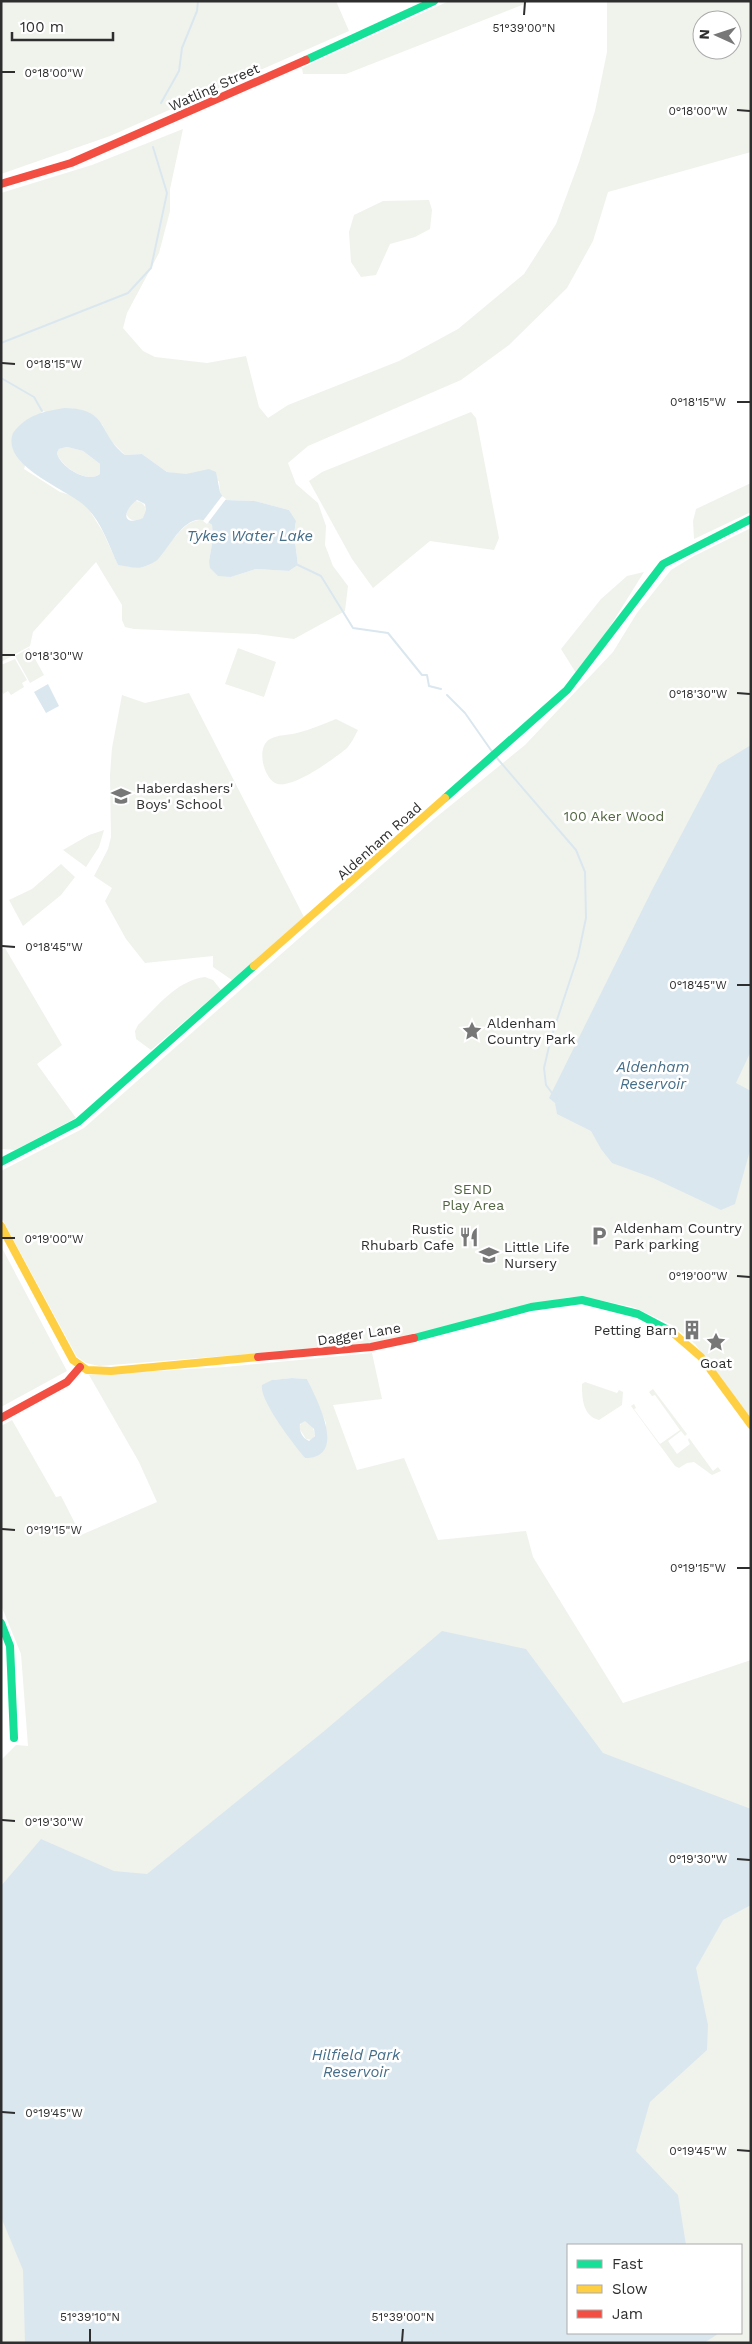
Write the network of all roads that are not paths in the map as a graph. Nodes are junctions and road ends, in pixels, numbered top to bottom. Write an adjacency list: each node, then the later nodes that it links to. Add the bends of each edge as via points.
1 (434, 1): 2 (street, Watling Street, via 71,163)
2 (1, 184)
3 (751, 519): 4 (street, Aldenham Road, via 663,564 567,690 78,1122)
4 (1, 1162)
5 (1, 1226): 6 (street, via 68,1352)
6 (80, 1367): 7 (street, via 67,1382); 8 (street, Dagger Lane, via 93,1371 111,1370 334,1352 432,1334 531,1307 582,1300 638,1314 676,1334 701,1356)
7 (1, 1418)
8 (751, 1425)
9 (1, 1623): 10 (street, via 10,1646)
10 (14, 1738)

